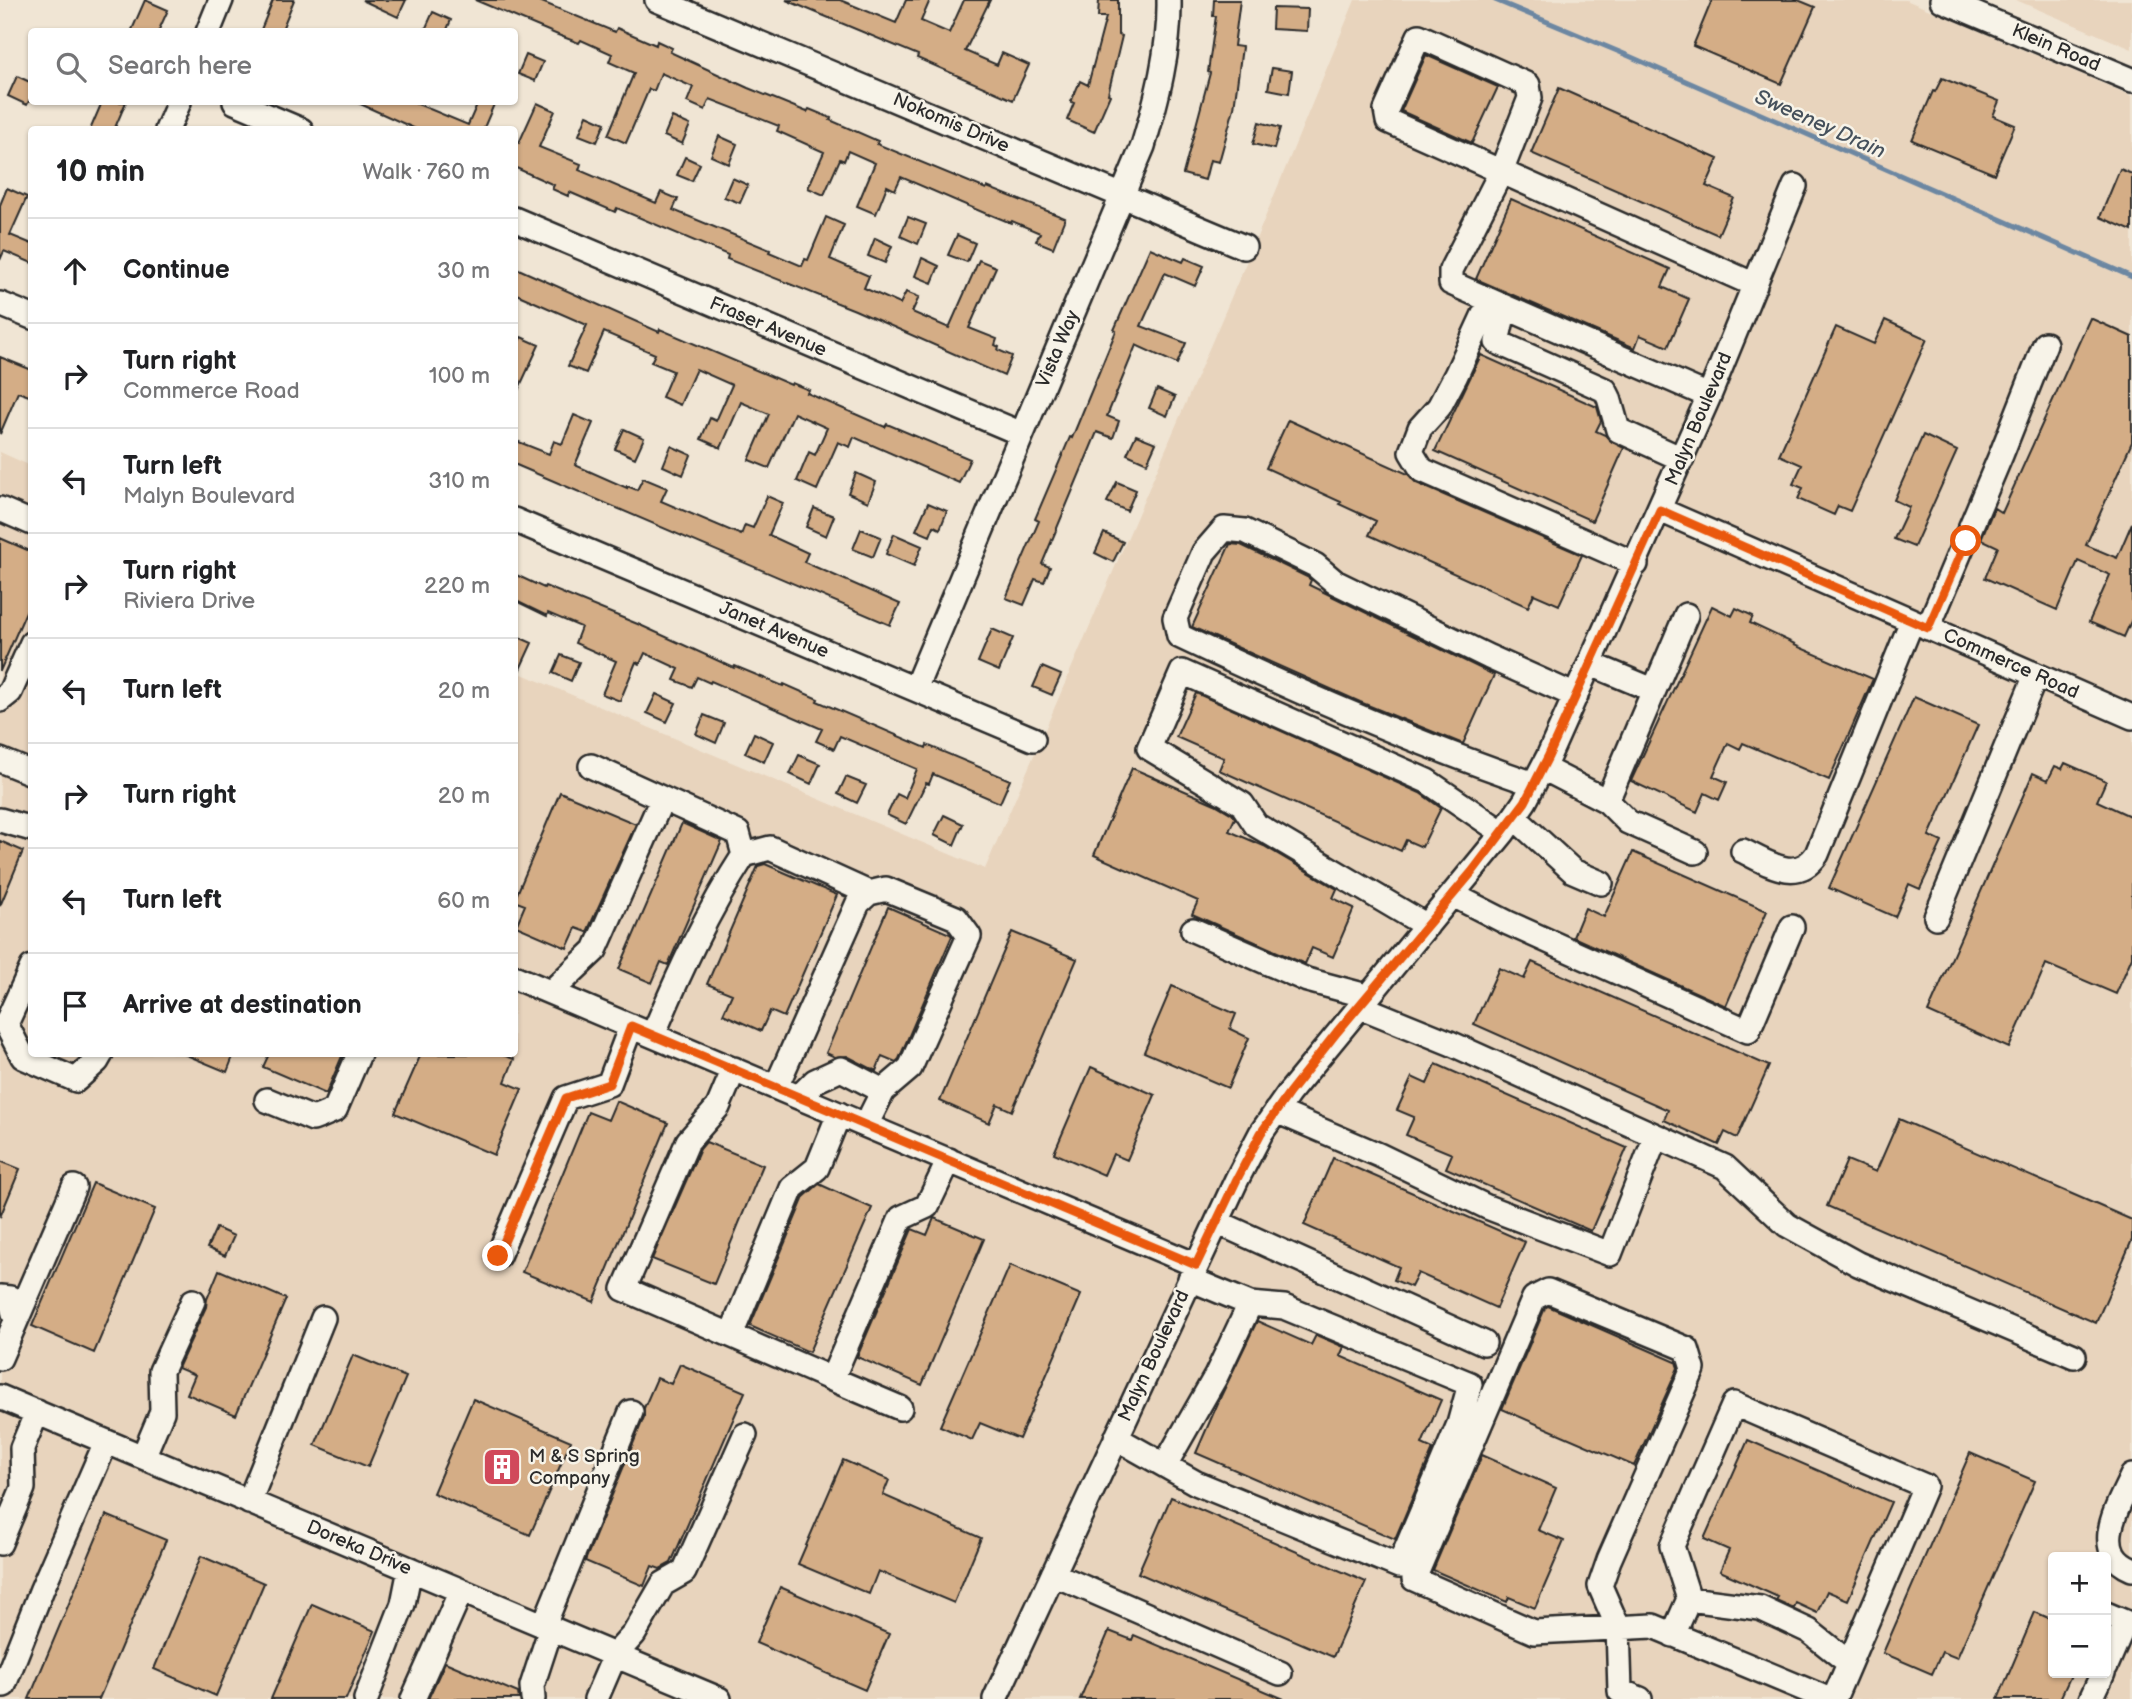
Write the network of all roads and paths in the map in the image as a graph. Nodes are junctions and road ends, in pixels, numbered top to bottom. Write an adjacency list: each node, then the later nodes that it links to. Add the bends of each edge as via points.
1 (221, 0): 5 (street)
2 (657, 0): 13 (street, Nokomis Drive)
3 (1169, 0): 13 (street, Vista Way, via 1156,100)
4 (1942, 0): 6 (street, Klein Road)
5 (210, 28)
6 (2132, 80)
7 (178, 105): 9 (street)
8 (242, 105): 10 (street)
9 (169, 126)
10 (292, 126)
11 (1501, 172): 11 (street, via 1530,98 1528,85 1419,36 1386,110 1388,121); 16 (street); 18 (street, via 1451,270 1451,283)
12 (1795, 186): 16 (street, Malyn Boulevard)
13 (1122, 196): 15 (street, Nokomis Drive); 22 (street, Vista Way)
14 (518, 221): 22 (street, Fraser Avenue)
15 (1244, 247)
16 (1755, 285): 21 (street, Malyn Boulevard)
17 (0, 304): 19 (street)
18 (1497, 304): 21 (street); 23 (street, via 1497,342 1605,390 1608,429); 28 (street, via 1461,377 1420,428 1411,452 1422,470)
19 (28, 315)
20 (2045, 344): 30 (street, via 1997,466)
21 (1709, 396): 23 (street, Malyn Boulevard)
22 (1022, 434): 34 (street, Vista Way)
23 (1682, 459): 25 (street, Malyn Boulevard)
24 (0, 509): 26 (street)
25 (1660, 510): 28 (street, Malyn Boulevard); 30 (street, Commerce Road)
26 (28, 521)
27 (518, 522): 34 (street, Janet Avenue)
28 (1636, 564): 32 (street, Malyn Boulevard)
29 (1686, 615): 35 (street)
30 (1920, 624): 33 (street, Commerce Road); 49 (street, via 1811,863 1794,870 1778,868)
31 (28, 652): 37 (street, via 10,692)
32 (1591, 664): 35 (street); 36 (street, Malyn Boulevard)
33 (2036, 675): 38 (street, Commerce Road); 55 (street)
34 (915, 689): 39 (street, Janet Avenue)
35 (1653, 690): 45 (street)
36 (1576, 696): 43 (street, Malyn Boulevard); 43 (street, via 1335,582 1315,565 1245,531 1224,528 1204,552 1175,618 1179,636 1469,762)
37 (0, 700)
38 (2132, 717)
39 (1033, 739)
40 (0, 760): 42 (street)
41 (591, 766): 44 (street)
42 (28, 771)
43 (1538, 776): 45 (street); 47 (street, Malyn Boulevard)
44 (662, 799): 51 (street, via 738,833); 61 (street, via 595,950)
45 (1607, 801): 50 (street, via 1628,822)
46 (0, 820): 48 (street)
47 (1509, 825): 52 (street, via 1573,871); 54 (street, Malyn Boulevard); 56 (street, via 1427,781 1182,672 1149,748 1242,804 1256,825)
48 (28, 828)
49 (1743, 851)
50 (1695, 852)
51 (744, 855): 53 (street, via 770,848); 64 (street, via 679,973)
52 (1601, 883)
53 (869, 892): 68 (street, via 858,903); 69 (street, via 886,889 956,918 969,936 910,1068)
54 (1453, 895): 56 (street, Malyn Boulevard); 57 (street, via 1748,1031)
55 (1936, 918)
56 (1427, 926): 62 (street, Malyn Boulevard)
57 (1793, 927)
58 (1193, 930): 62 (street)
59 (28, 976): 65 (street, via 6,1024 23,1057 76,1080)
60 (518, 979): 61 (street)
61 (551, 992): 63 (street)
62 (1363, 1001): 72 (street, Malyn Boulevard); 75 (street)
63 (631, 1026): 64 (street); 79 (street, via 609,1084 566,1098)
64 (653, 1035): 67 (street)
65 (99, 1057)
66 (358, 1057): 71 (street, via 335,1110 313,1119)
67 (734, 1069): 68 (street); 86 (street, via 718,1107 688,1141 624,1289)
68 (776, 1087): 70 (street)
69 (883, 1091): 70 (street, via 841,1069 816,1081); 74 (street)
70 (799, 1097): 73 (street)
71 (267, 1100)
72 (1276, 1111): 75 (street, via 1487,1207 1609,1254); 78 (street, Malyn Boulevard)
73 (839, 1114): 74 (street); 86 (street, via 817,1168 792,1188)
74 (866, 1125): 76 (street)
75 (1656, 1136): 88 (street, via 1725,1167 1787,1225 1857,1264)
76 (949, 1160): 80 (street); 90 (street, via 928,1206 901,1218)
77 (74, 1187): 85 (street)
78 (1216, 1222): 80 (street, Malyn Boulevard); 87 (street)
79 (498, 1256)
80 (1193, 1272): 83 (street); 96 (street, Malyn Boulevard)
81 (0, 1297): 85 (street, via 10,1298)
82 (193, 1301): 98 (street, via 161,1371 162,1412)
83 (1250, 1304): 99 (street, via 1216,1376); 99 (street, via 1284,1307 1471,1384 1459,1424 1399,1566 1196,1483)
84 (323, 1318): 101 (street)
85 (16, 1321): 89 (street)
86 (731, 1335): 90 (street)
87 (1484, 1343)
88 (2074, 1356)
89 (0, 1358)
90 (832, 1379): 92 (street)
91 (0, 1397): 93 (street, Doreka Drive)
92 (900, 1408)
93 (37, 1412): 97 (street, Doreka Drive); 102 (street, via 22,1448 23,1488)
94 (631, 1412): 109 (street)
95 (745, 1435): 113 (street, via 684,1572 663,1584 634,1634)
96 (1116, 1438): 99 (street); 105 (street, Malyn Boulevard)
97 (106, 1442): 98 (street, Doreka Drive); 117 (street)
98 (143, 1457): 101 (street, Doreka Drive)
99 (1164, 1465)
100 (2132, 1476): 104 (street, via 2108,1535 2113,1553)
101 (249, 1502): 103 (street, Doreka Drive)
102 (0, 1543)
103 (410, 1569): 106 (street, Doreka Drive); 118 (street, via 403,1604)
104 (2132, 1569)
105 (1053, 1574): 115 (street); 123 (street, Malyn Boulevard)
106 (461, 1591): 109 (street, Doreka Drive); 119 (street)
107 (1689, 1600): 111 (street); 114 (street, via 1760,1608 1810,1631); 114 (street, via 1672,1546 1734,1404 1925,1486)
108 (2111, 1616): 112 (street, via 2125,1622)
109 (547, 1627): 113 (street, Doreka Drive); 120 (street)
110 (1618, 1627): 110 (street, via 1600,1586 1693,1369 1686,1349 1548,1291 1534,1298 1414,1579 1534,1632); 111 (street, via 1653,1626); 124 (street, via 1620,1691)
111 (1673, 1635): 125 (street)
112 (2111, 1654)
113 (615, 1655): 121 (street); 122 (street, Doreka Drive)
114 (1849, 1663): 126 (street)
115 (1280, 1673)
116 (2101, 1678): 127 (street)
117 (4, 1685)
118 (366, 1699)
119 (413, 1699)
120 (533, 1699)
121 (596, 1699)
122 (717, 1699)
123 (995, 1699)
124 (1640, 1699)
125 (1828, 1699)
126 (1834, 1699)
127 (2091, 1699)

